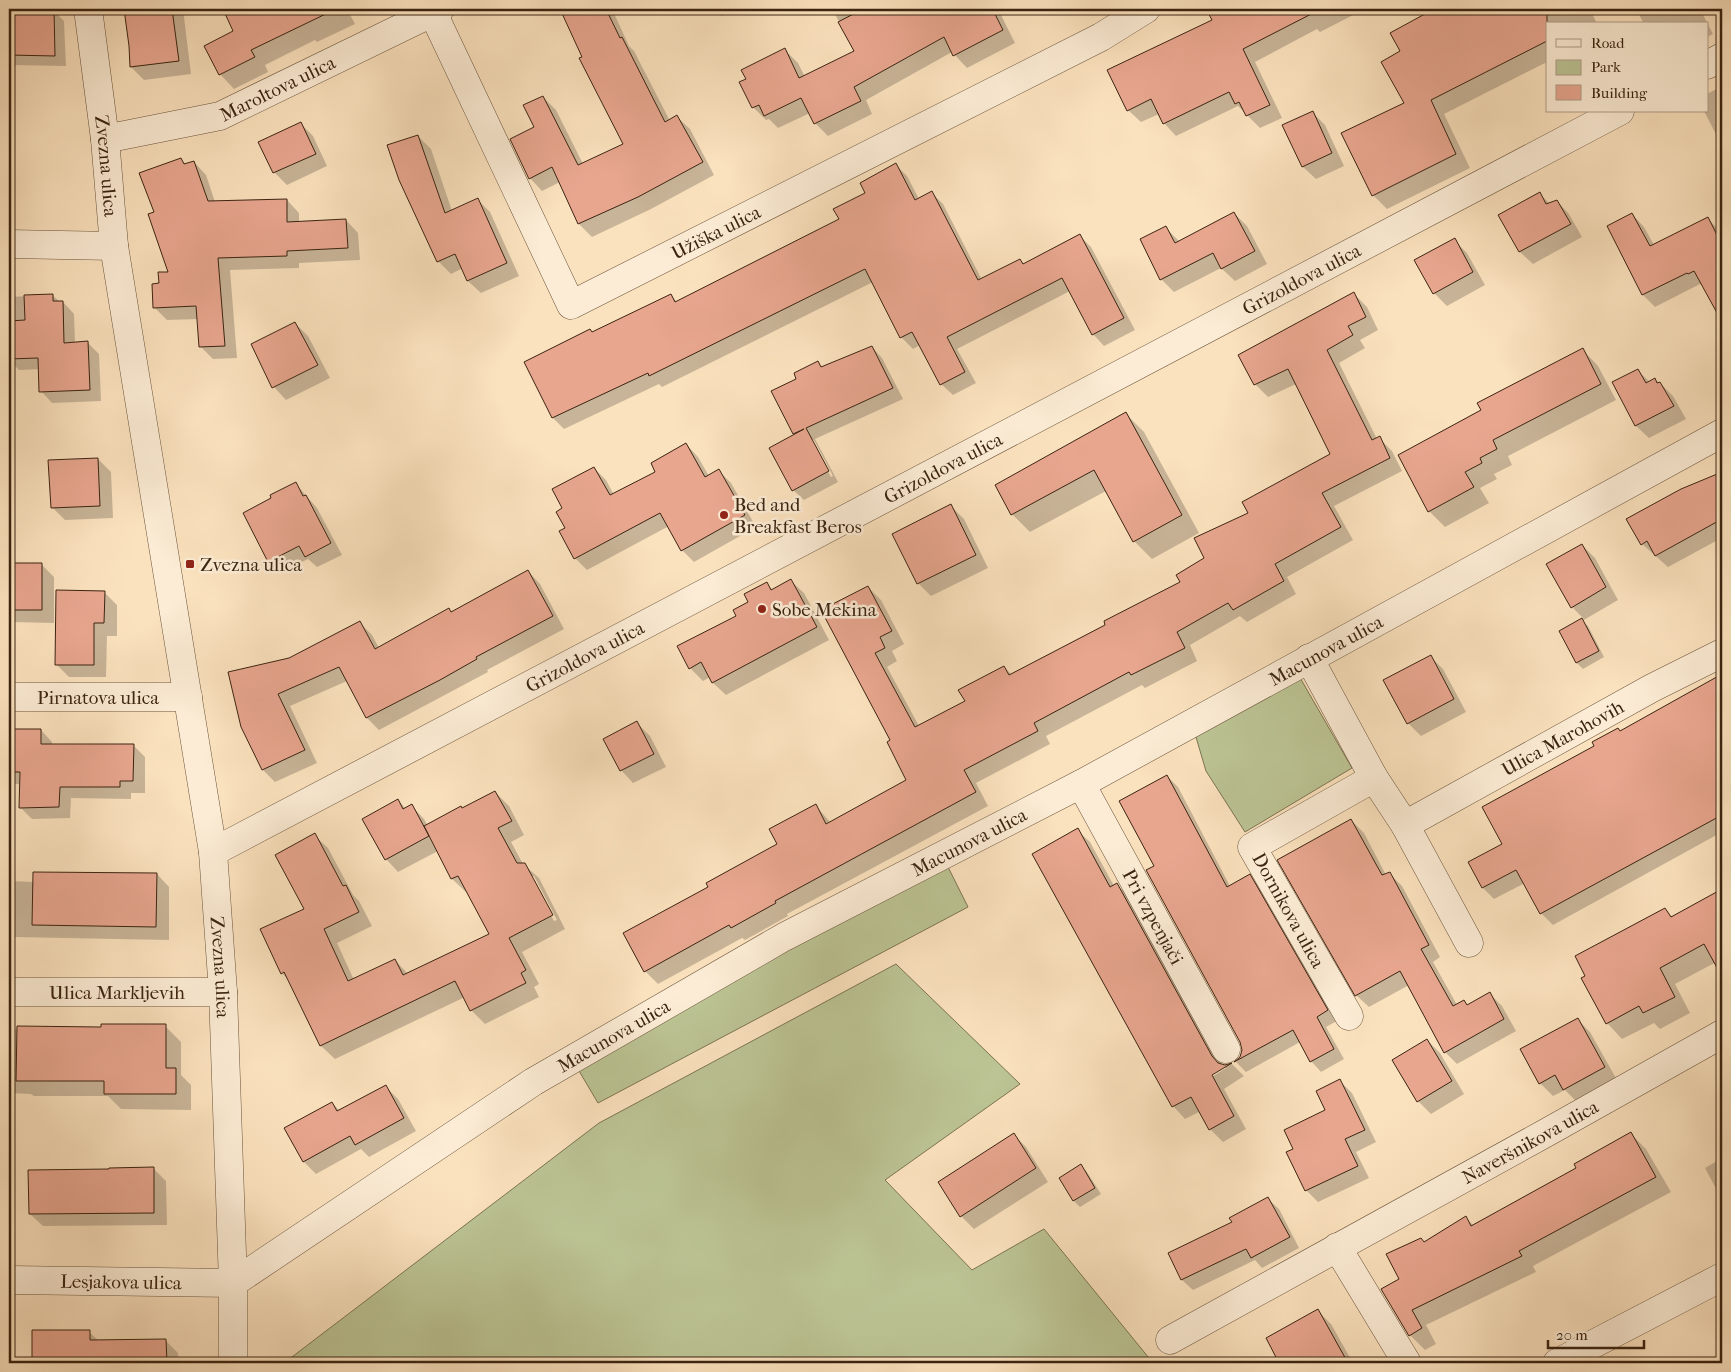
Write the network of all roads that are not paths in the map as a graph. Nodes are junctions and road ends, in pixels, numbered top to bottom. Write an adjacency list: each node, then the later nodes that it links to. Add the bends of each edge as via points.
1 (88, 9): 7 (street, Zvezna ulica)
2 (1146, 9): 3 (street, Užiška ulica, via 1101,37 571,305)
3 (437, 11): 7 (street, Maroltova ulica, via 220,116)
4 (1722, 57): 5 (street)
5 (1708, 64)
6 (1618, 112): 18 (street, Grizoldova ulica)
7 (105, 139): 9 (street, Zvezna ulica)
8 (9, 244): 9 (street)
9 (114, 246): 14 (street, Zvezna ulica)
10 (1722, 433): 12 (street, Macunova ulica)
11 (1722, 653): 17 (street, Ulica Marohovih, via 1608,712)
12 (1309, 658): 15 (street); 16 (street, Macunova ulica)
13 (9, 697): 14 (street, Pirnatova ulica)
14 (188, 697): 18 (street, Zvezna ulica)
15 (1374, 778): 17 (street); 22 (street, Dornikova ulica, via 1252,847)
16 (1081, 784): 24 (street, Pri vzpenjači); 28 (street, Macunova ulica, via 784,937 532,1082)
17 (1405, 825): 19 (street)
18 (213, 852): 21 (street, Zvezna ulica)
19 (1469, 943)
20 (9, 992): 21 (street, Ulica Markljevih)
21 (223, 992): 28 (street, Zvezna ulica)
22 (1349, 1016)
23 (1722, 1034): 25 (street, Naveršnikova ulica)
24 (1226, 1050)
25 (1337, 1247): 29 (street, Naveršnikova ulica); 31 (street)
26 (1722, 1276): 32 (street)
27 (9, 1280): 28 (street, Lesjakova ulica)
28 (233, 1283): 30 (street, Zvezna ulica)
29 (1170, 1340)
30 (233, 1363)
31 (1408, 1363)
32 (1557, 1363)

